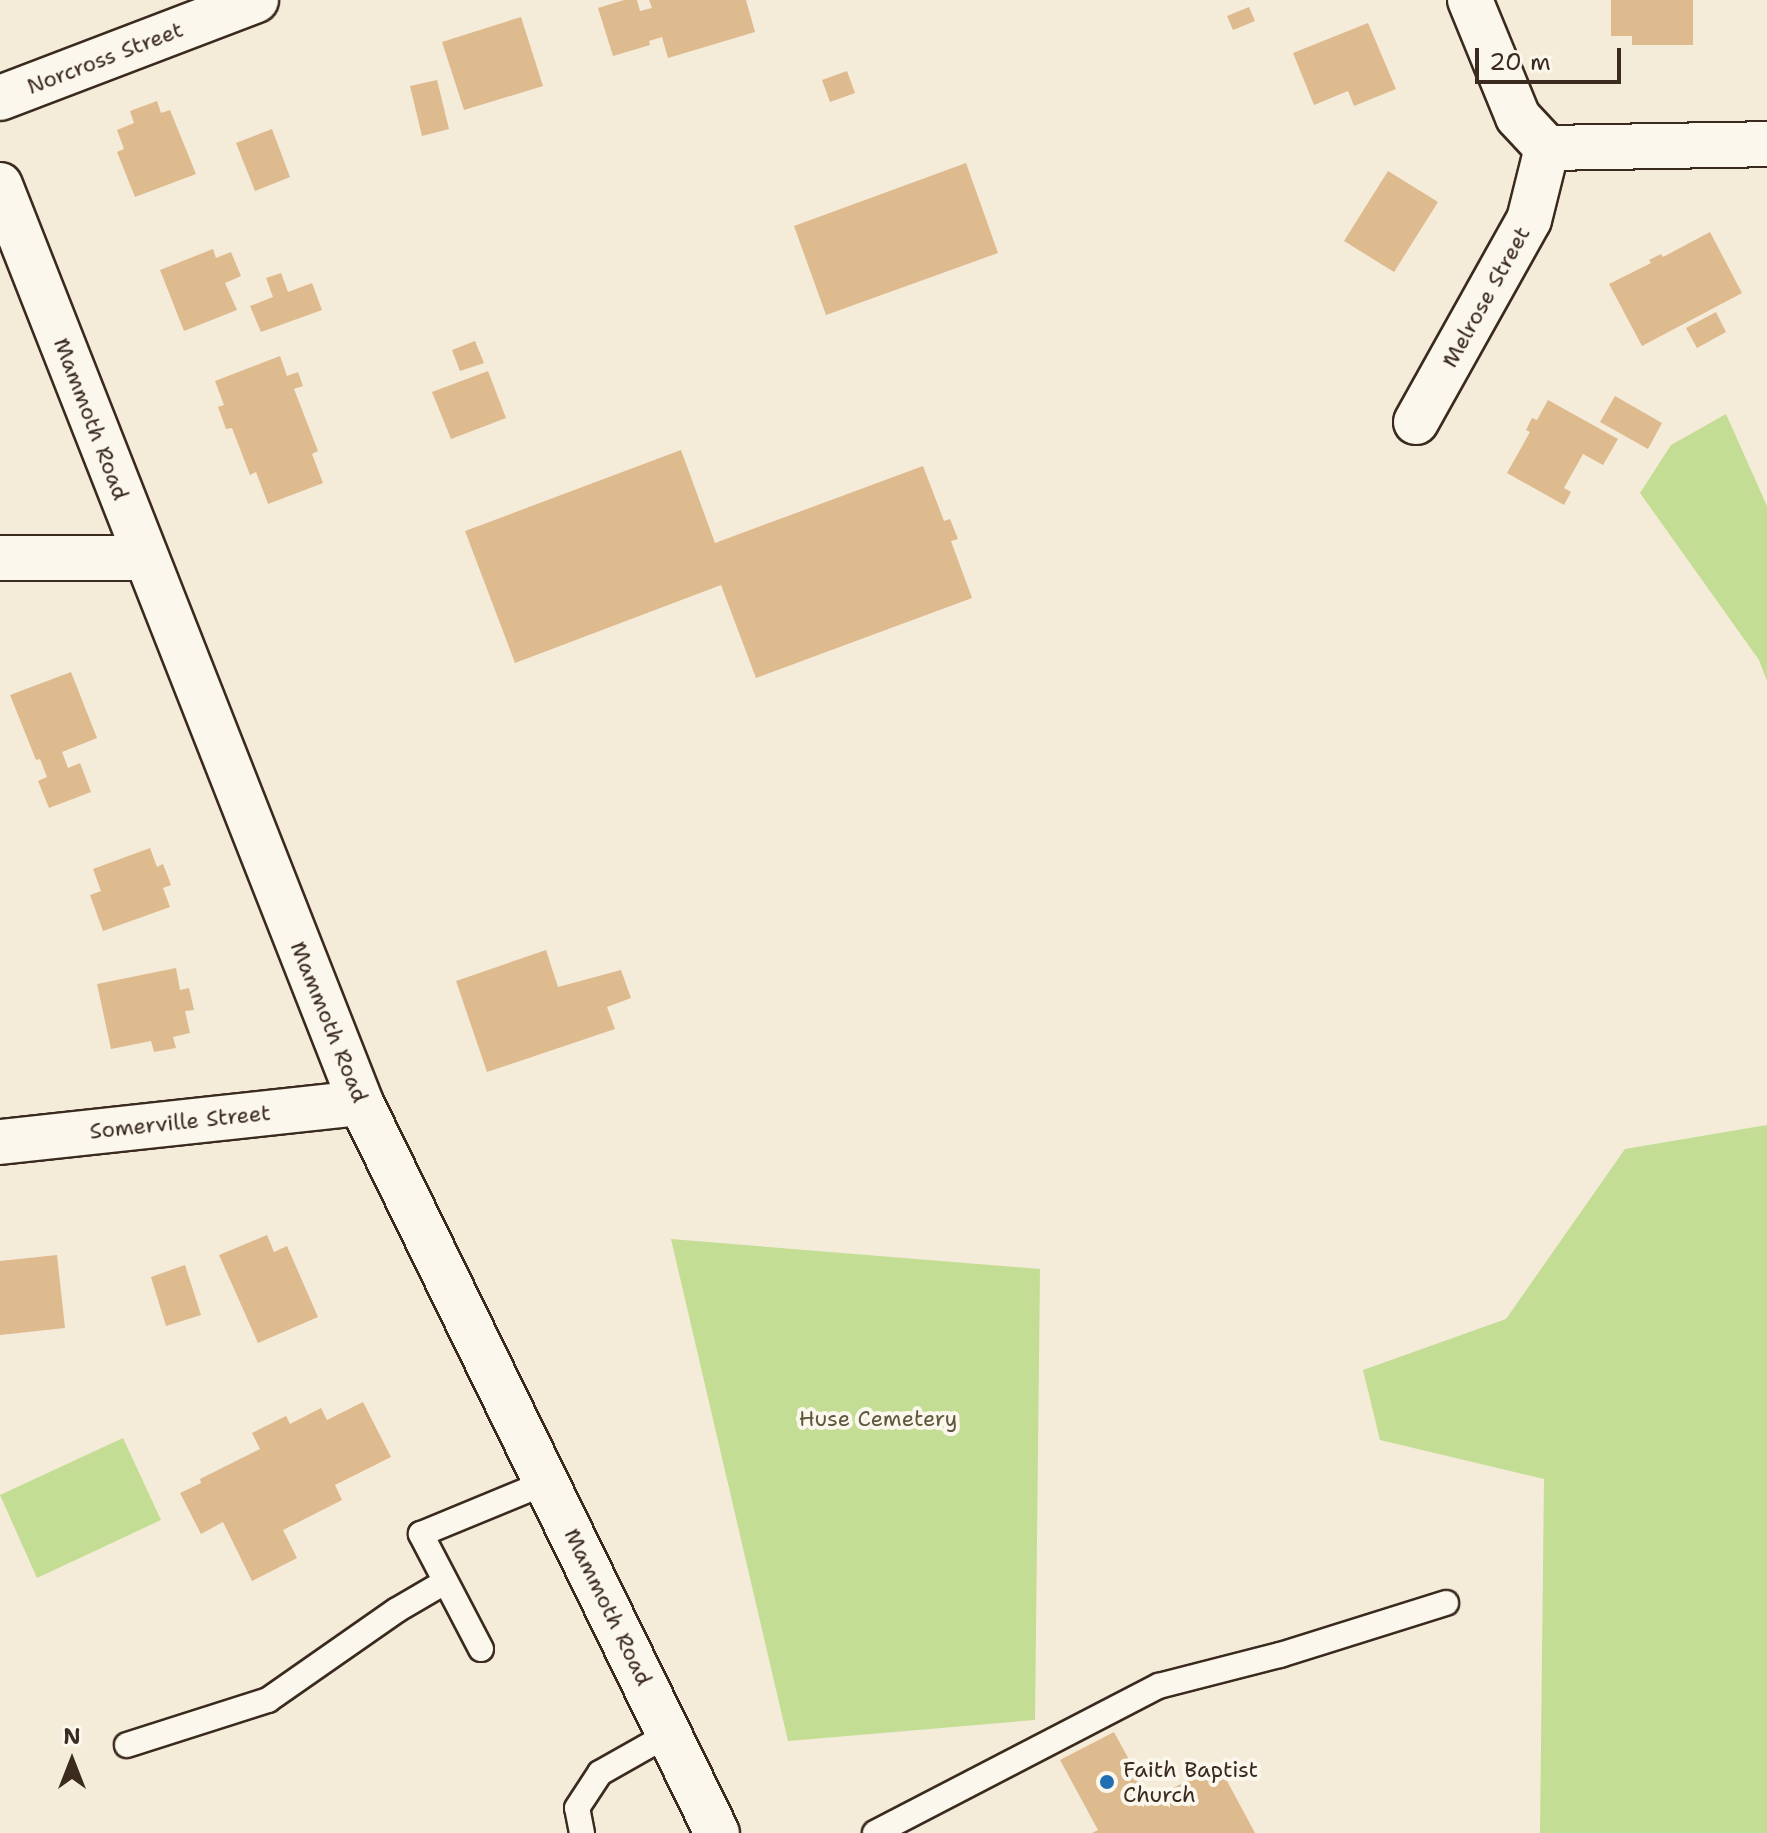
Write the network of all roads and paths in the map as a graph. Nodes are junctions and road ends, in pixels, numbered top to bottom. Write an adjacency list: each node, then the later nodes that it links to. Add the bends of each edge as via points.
1 (256, 0): 3 (main road, Norcross Street)
2 (1470, 0): 5 (main road, via 1518,117)
3 (0, 98)
4 (1767, 144): 5 (main road)
5 (1547, 148): 7 (main road, Melrose Street, via 1529,220)
6 (0, 185): 9 (main road, Mammoth Road)
7 (1416, 422)
8 (0, 558): 9 (main road)
9 (145, 558): 10 (main road, Mammoth Road)
10 (361, 1103): 11 (main road, Somerville Street); 12 (main road, Mammoth Road)
11 (0, 1142)
12 (547, 1482): 13 (lane, via 421,1534); 16 (main road, Mammoth Road)
13 (445, 1582): 15 (lane); 17 (lane, via 268,1700)
14 (1446, 1603): 20 (lane, via 1159,1686)
15 (481, 1649)
16 (669, 1734): 18 (lane, via 600,1773 577,1808); 19 (main road, Mammoth Road)
17 (127, 1745)
18 (582, 1833)
19 (717, 1833)
20 (875, 1833)

